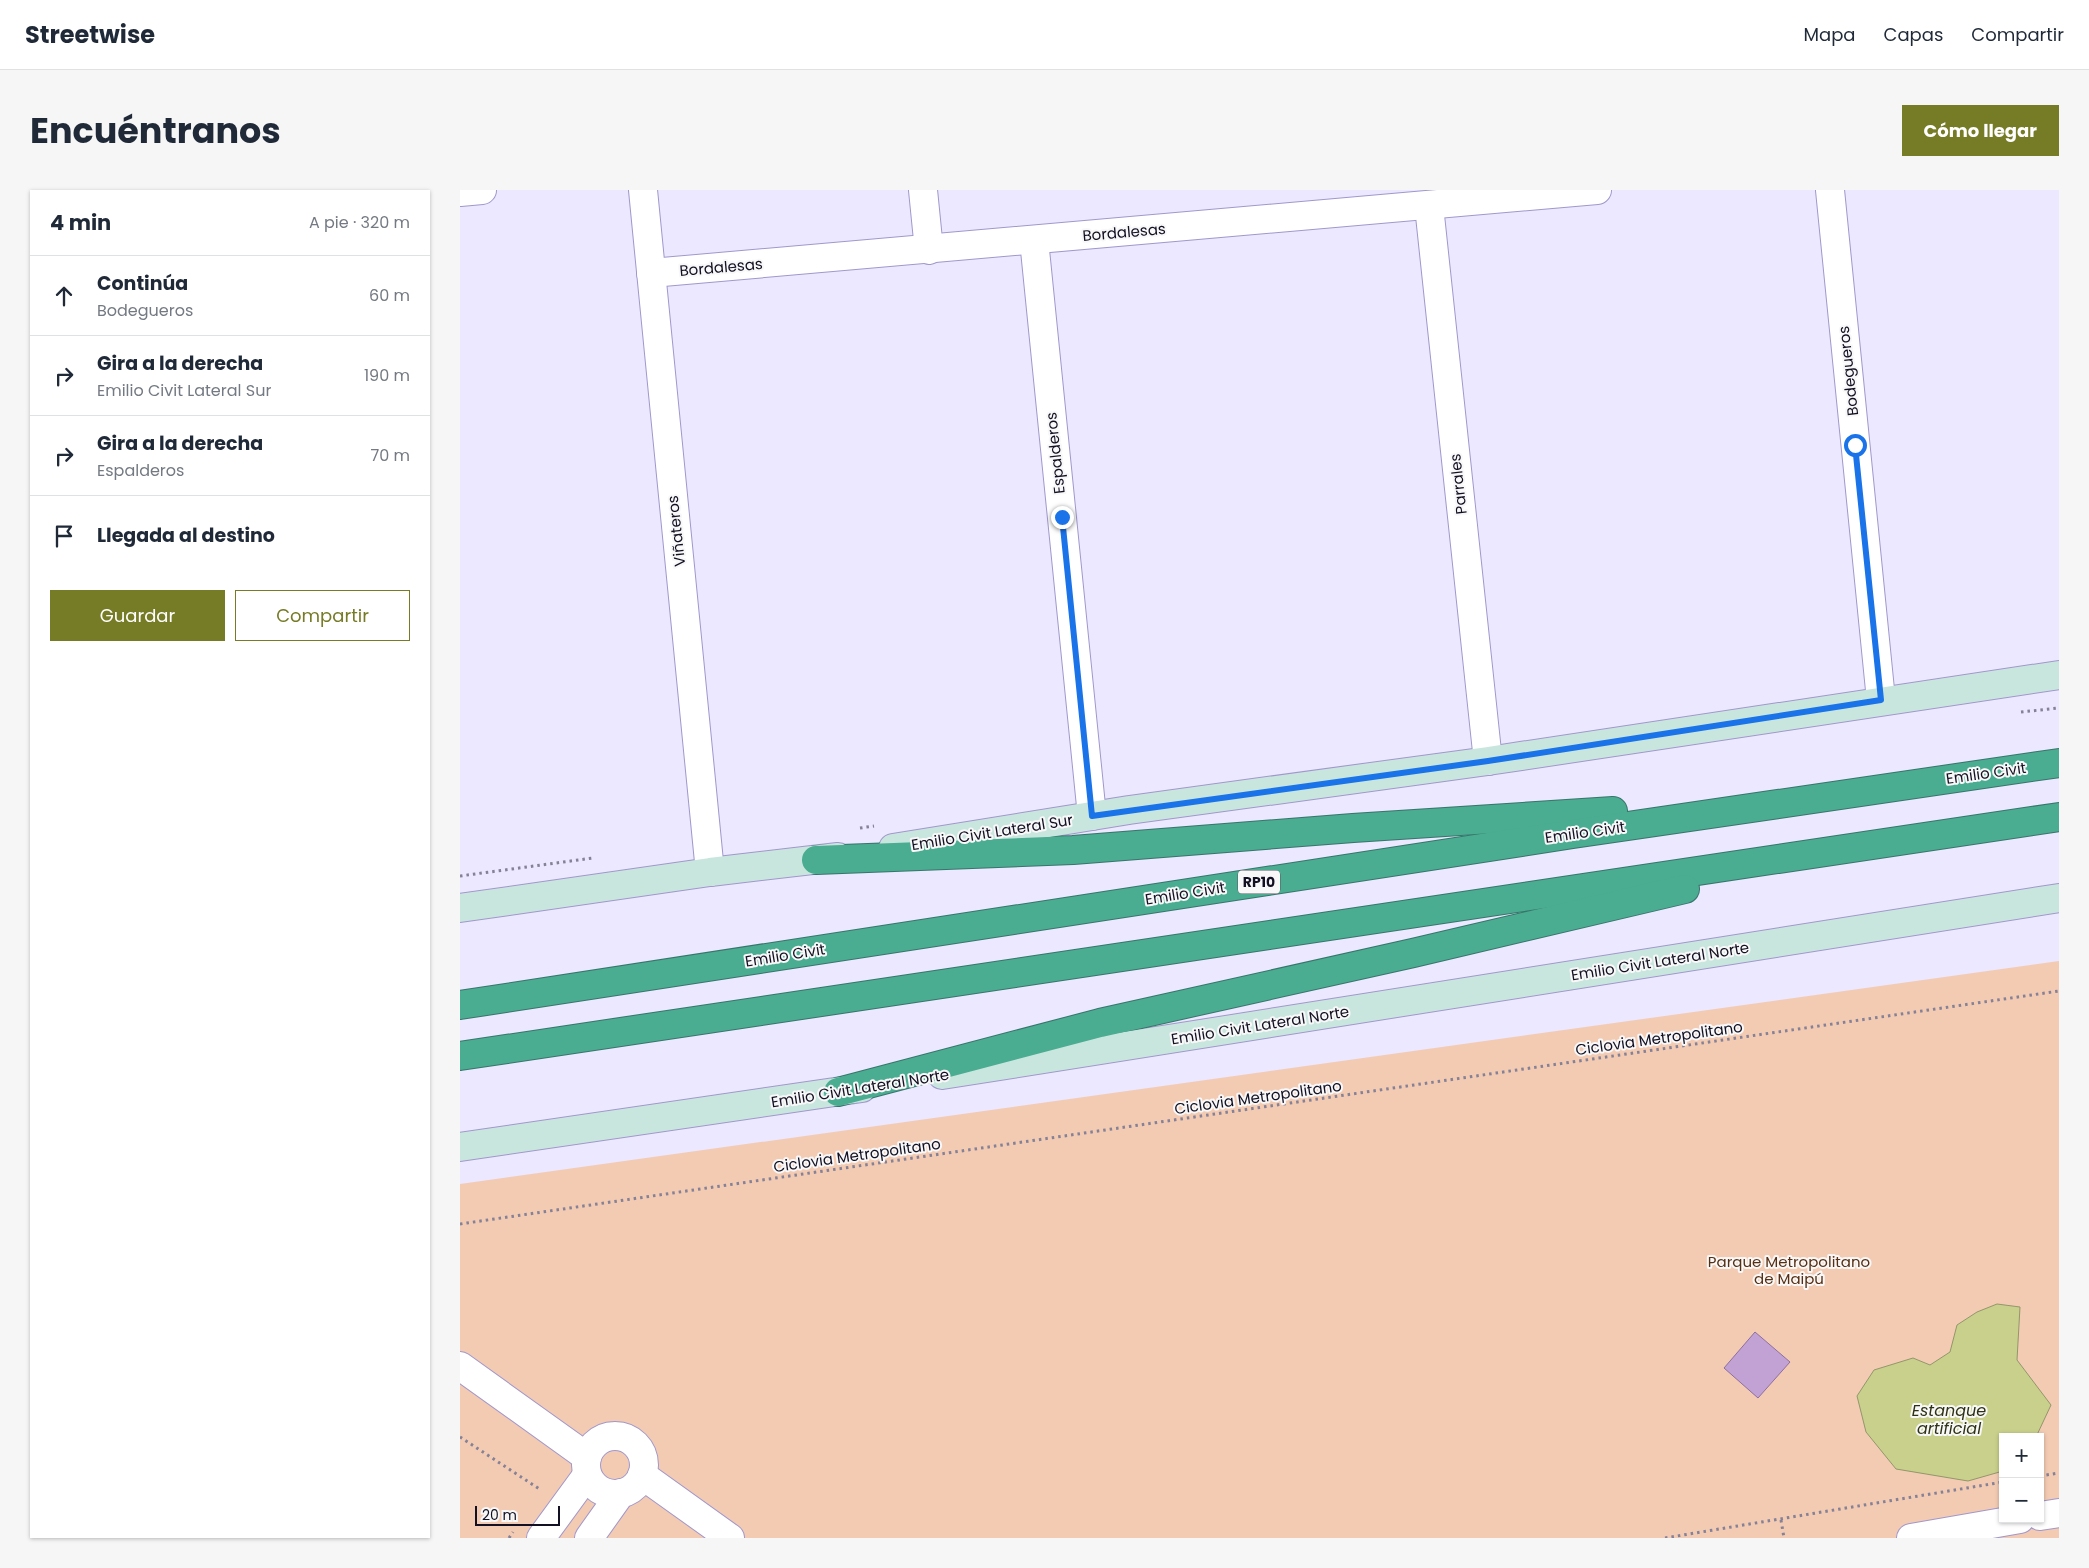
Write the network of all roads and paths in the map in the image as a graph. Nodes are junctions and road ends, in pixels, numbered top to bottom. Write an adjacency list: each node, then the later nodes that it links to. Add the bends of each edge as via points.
1 (482, 190): 6 (street)
2 (643, 190): 10 (street, Viñateros)
3 (923, 190): 9 (street)
4 (1597, 190): 7 (street, Bordalesas)
5 (1830, 190): 12 (street, Bodegueros)
6 (460, 192)
7 (1429, 206): 8 (street, Bordalesas); 13 (street, Parrales)
8 (1034, 240): 9 (street, Bordalesas); 16 (street, Espalderos)
9 (929, 250): 10 (street, Bordalesas)
10 (651, 273): 20 (street, Viñateros)
11 (2059, 675): 12 (street, Emilio Civit Lateral Sur)
12 (1881, 700): 13 (street, Emilio Civit Lateral Sur)
13 (1488, 761): 16 (street, Emilio Civit Lateral Sur)
14 (2059, 763): 15 (highway, Emilio Civit / RP10)
15 (1814, 798): 19 (highway, via 1073,850); 24 (highway, Emilio Civit / RP10)
16 (1092, 816): 19 (street, Emilio Civit Lateral Sur)
17 (2059, 817): 18 (highway)
18 (1871, 845): 25 (highway); 26 (highway, via 1100,1023)
19 (816, 860): 20 (street, Emilio Civit Lateral Sur)
20 (710, 872): 22 (street, Emilio Civit Lateral Sur)
21 (2059, 898): 26 (street, Emilio Civit Lateral Norte)
22 (460, 908)
23 (2059, 991): 28 (path, Ciclovia Metropolitano)
24 (460, 1005)
25 (460, 1056)
26 (838, 1092): 27 (street, Emilio Civit Lateral Norte)
27 (460, 1146)
28 (460, 1224)
29 (460, 1366): 31 (street)
30 (460, 1437): 37 (path)
31 (587, 1466): 33 (street, via 597,1442 606,1437 624,1437 643,1457); 36 (street, via 597,1488); 37 (street)
32 (2059, 1473): 34 (path)
33 (642, 1475): 36 (street, via 630,1490); 44 (street)
34 (2044, 1475)
35 (1999, 1483): 40 (path)
36 (621, 1493): 43 (street)
37 (563, 1508): 42 (street)
38 (2059, 1513): 39 (street)
39 (2044, 1515)
40 (1781, 1520): 45 (path); 46 (path)
41 (1999, 1523): 47 (street)
42 (541, 1538)
43 (589, 1538)
44 (730, 1538)
45 (1665, 1538)
46 (1784, 1538)
47 (1911, 1538)

